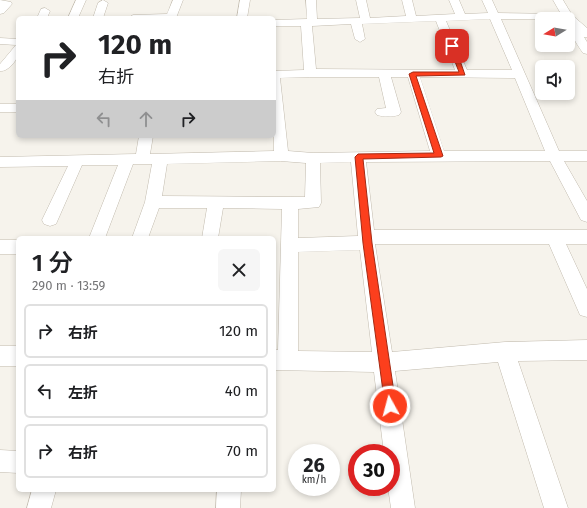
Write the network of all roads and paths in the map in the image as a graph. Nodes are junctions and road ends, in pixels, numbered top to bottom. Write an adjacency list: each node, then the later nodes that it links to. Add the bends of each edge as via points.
1 (18, 0): 12 (street)
2 (81, 0): 14 (street)
3 (178, 0): 17 (street)
4 (244, 0): 18 (street)
5 (311, 0): 26 (street)
6 (361, 0): 24 (street)
7 (407, 0): 22 (street)
8 (454, 0): 20 (street)
9 (487, 0): 19 (street)
10 (558, 0): 23 (street)
11 (103, 3): 15 (street)
12 (2, 6)
13 (142, 14): 16 (street)
14 (73, 16)
15 (99, 16)
16 (162, 16)
17 (172, 16)
18 (242, 16)
19 (494, 16): 20 (street); 23 (street); 39 (street)
20 (461, 17): 21 (street)
21 (440, 18): 22 (street); 38 (street)
22 (412, 19): 24 (street)
23 (578, 21): 27 (street); 32 (street, via 578,36)
24 (361, 22): 26 (street); 28 (street)
25 (276, 23): 26 (street)
26 (309, 23): 35 (street)
27 (587, 34)
28 (360, 39)
29 (0, 41): 30 (street)
30 (16, 42)
31 (16, 50): 33 (street)
32 (587, 51)
33 (2, 68): 34 (street)
34 (16, 69)
35 (310, 73): 36 (street); 40 (street)
36 (384, 73): 37 (street); 44 (street, via 394,112)
37 (413, 74): 38 (street); 47 (street)
38 (463, 74): 39 (street)
39 (518, 74): 50 (street)
40 (276, 75)
41 (276, 98): 46 (street)
42 (0, 108): 43 (street)
43 (16, 108)
44 (382, 112)
45 (145, 138): 52 (street)
46 (281, 156): 51 (street); 53 (street)
47 (439, 156): 49 (street); 50 (street)
48 (587, 156): 50 (street)
49 (358, 157): 51 (street); 66 (street)
50 (555, 157): 59 (street)
51 (312, 158): 58 (street, via 313,203)
52 (135, 160): 53 (street); 54 (street); 61 (street)
53 (160, 160): 56 (street)
54 (77, 161): 55 (street); 60 (street)
55 (0, 162)
56 (153, 202): 57 (street); 62 (street)
57 (216, 202): 58 (street); 63 (street)
58 (290, 202): 67 (street)
59 (587, 216)
60 (50, 220)
61 (98, 236)
62 (141, 236)
63 (210, 236)
64 (587, 237): 65 (street)
65 (555, 238): 66 (street); 70 (street)
66 (368, 240): 67 (street); 76 (street)
67 (289, 244): 75 (street)
68 (0, 247): 69 (street)
69 (16, 247)
70 (587, 309)
71 (587, 350): 72 (street)
72 (505, 352): 76 (street); 84 (street)
73 (0, 356): 74 (street)
74 (16, 356)
75 (281, 360): 76 (street)
76 (385, 362): 83 (street)
77 (0, 462): 78 (street)
78 (16, 462)
79 (43, 492): 81 (street)
80 (229, 492): 82 (street)
81 (39, 508)
82 (228, 508)
83 (403, 508)
84 (556, 508)

